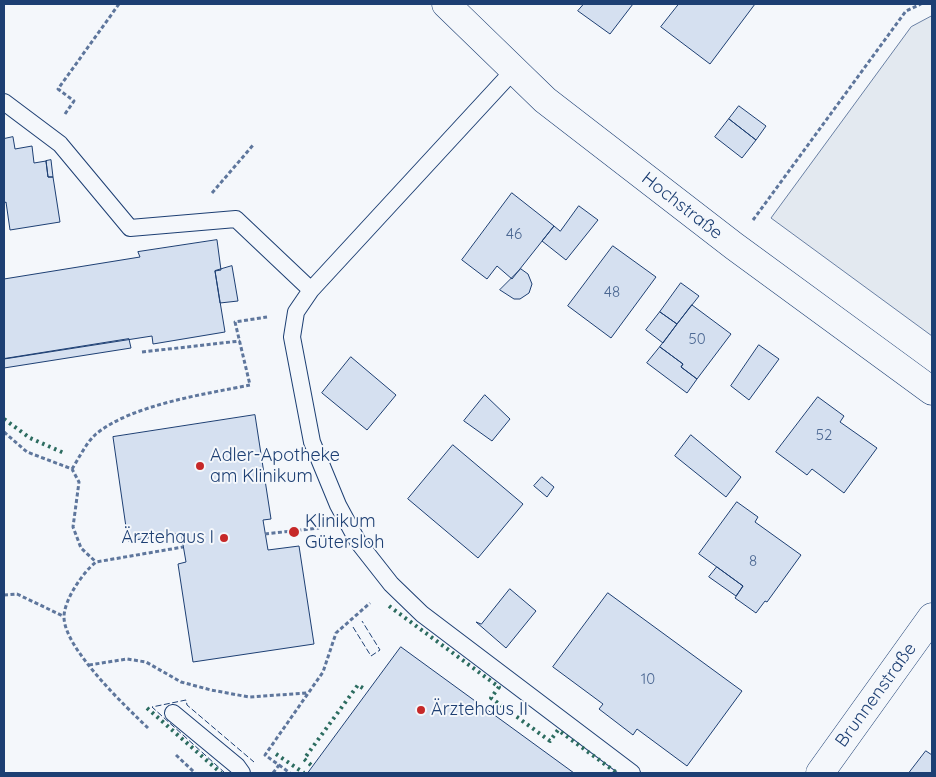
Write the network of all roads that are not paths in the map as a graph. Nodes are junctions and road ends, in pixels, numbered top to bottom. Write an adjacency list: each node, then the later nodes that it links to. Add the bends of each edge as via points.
1 (446, 4): 2 (street, Hochstraße)
2 (514, 70): 4 (lane); 5 (street, Hochstraße, via 545,100 734,246)
3 (4, 102): 4 (lane, via 60,144 130,228 236,219)
4 (311, 290): 9 (lane, via 296,312 292,337 312,442 338,505 358,542 391,584 422,614)
5 (932, 391)
6 (932, 617): 10 (street, Brunnenstraße)
7 (173, 713): 8 (lane)
8 (242, 773)
9 (632, 773)
10 (820, 773)

